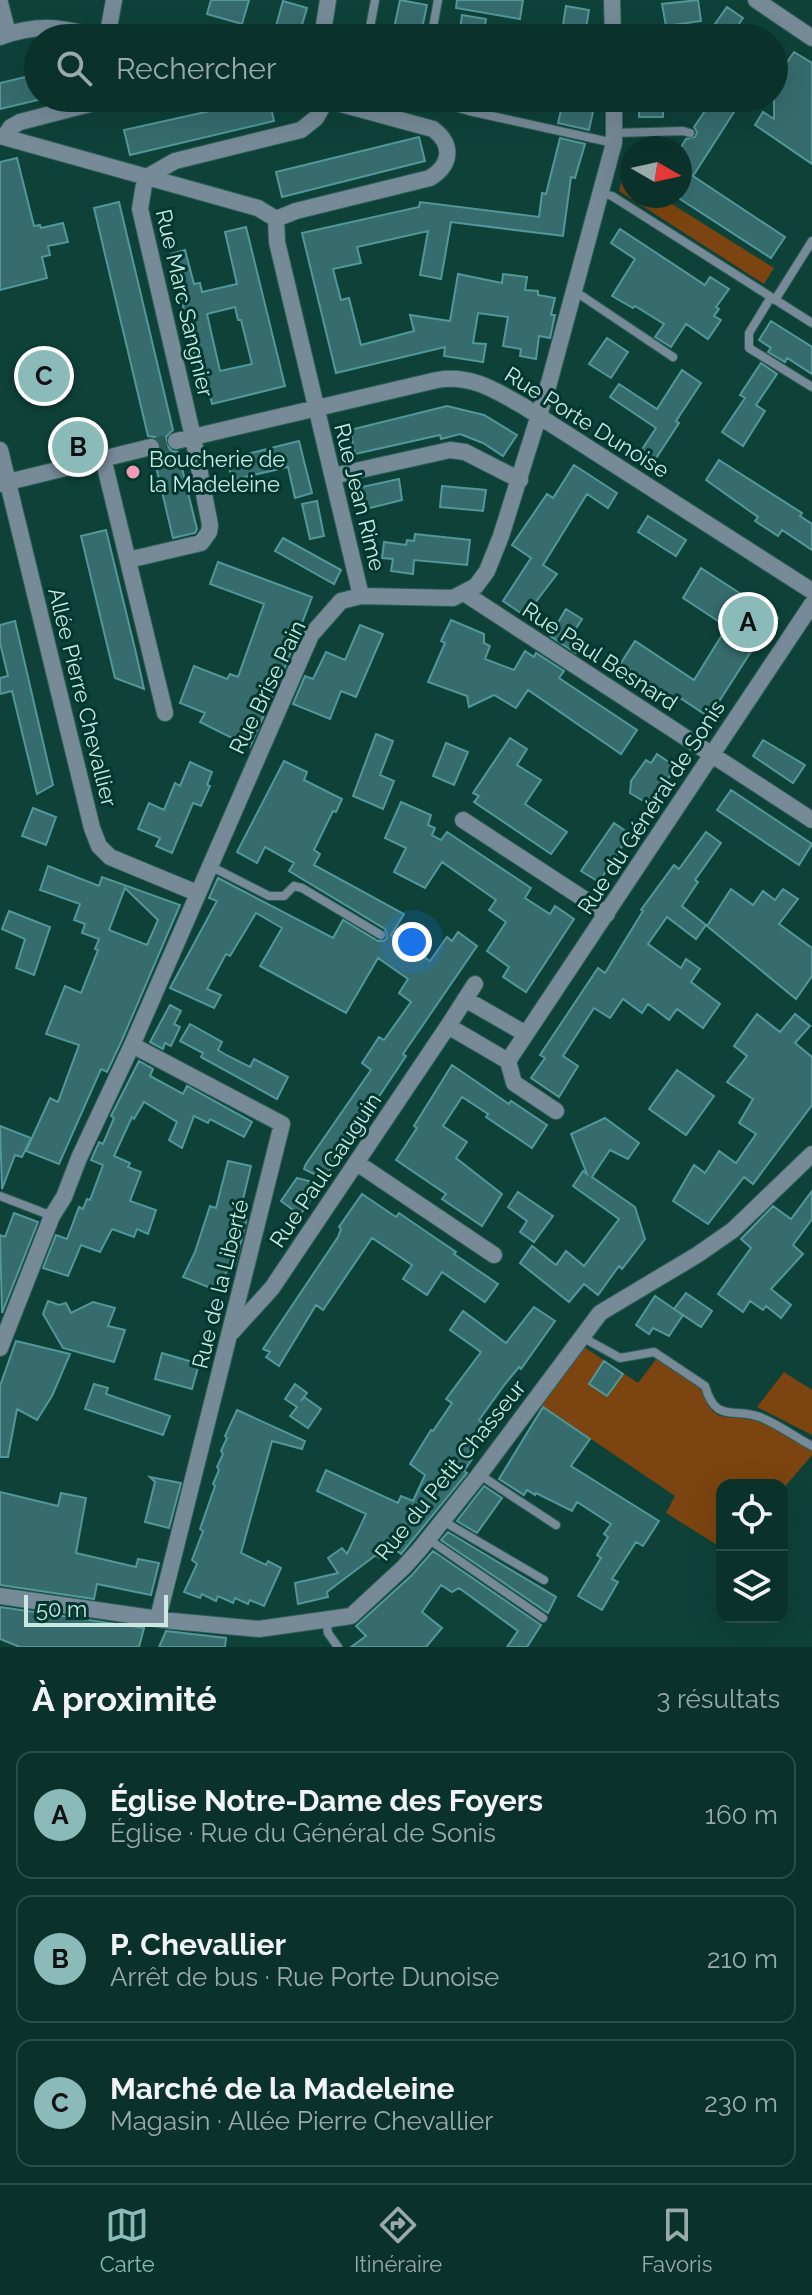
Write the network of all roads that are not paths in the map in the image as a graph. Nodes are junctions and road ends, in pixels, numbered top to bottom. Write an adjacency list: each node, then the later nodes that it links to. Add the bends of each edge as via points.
1 (114, 0): 8 (street)
2 (328, 0): 9 (street)
3 (375, 0): 10 (lane)
4 (438, 0): 11 (lane)
5 (612, 0): 12 (street)
6 (756, 0): 15 (street)
7 (0, 3): 14 (street)
8 (109, 24)
9 (324, 24)
10 (371, 24)
11 (434, 24)
12 (613, 24)
13 (24, 29): 14 (street)
14 (4, 35)
15 (812, 38)
16 (59, 112): 22 (street, via 20,122)
17 (318, 112): 24 (street, via 301,130 175,161)
18 (382, 112): 26 (street, via 442,136 448,153 441,171)
19 (474, 112): 23 (lane)
20 (614, 112): 23 (street)
21 (690, 133): 23 (lane)
22 (2, 137): 24 (street)
23 (614, 138): 25 (street)
24 (145, 178): 26 (street, via 258,208); 35 (street, Rue Marc Sangnier, via 140,209)
25 (601, 193): 28 (street); 29 (lane)
26 (276, 219): 33 (street, Rue Jean Rime)
27 (812, 241): 29 (lane)
28 (574, 293): 31 (lane); 34 (street)
29 (773, 299): 30 (lane); 32 (lane, via 749,333 749,348)
30 (812, 323)
31 (673, 357)
32 (812, 387)
33 (316, 408): 34 (street, Rue Porte Dunoise, via 458,378 491,387); 35 (street, Rue Porte Dunoise); 40 (street, Rue Jean Rime)
34 (540, 416): 41 (street); 44 (street, Rue Porte Dunoise)
35 (193, 437): 36 (street, Rue Porte Dunoise); 43 (street, Rue Marc Sangnier, via 209,532 201,543)
36 (176, 441)
37 (151, 447): 39 (street)
38 (0, 450): 42 (street, Allée Pierre Chevallier)
39 (103, 458): 42 (street); 43 (street)
40 (333, 476): 41 (street, via 450,450 465,452); 46 (street, Rue Jean Rime)
41 (520, 480): 45 (street, via 487,571)
42 (4, 483): 53 (street, Allée Pierre Chevallier, via 99,846 110,857)
43 (128, 560): 48 (street)
44 (812, 591)
45 (464, 593): 46 (street, via 445,599); 49 (street, Rue Paul Besnard)
46 (361, 596): 53 (street, Rue Brise Pain, via 341,601 311,635)
47 (812, 604): 49 (street, Rue du Général de Sonis)
48 (165, 713)
49 (712, 754): 51 (street, Rue Paul Besnard); 54 (street, Rue du Général de Sonis)
50 (463, 820): 54 (street)
51 (812, 820)
52 (218, 870): 55 (lane, via 269,896 302,888)
53 (197, 893): 60 (street, Rue Brise Pain)
54 (607, 914): 59 (street, Rue du Général de Sonis)
55 (381, 935)
56 (475, 984): 57 (street, Rue Paul Gauguin)
57 (465, 999): 58 (street, Rue Paul Gauguin); 59 (street)
58 (448, 1026): 61 (street); 64 (street, Rue Paul Gauguin)
59 (526, 1034): 61 (street, Rue du Général de Sonis)
60 (132, 1045): 66 (street, Rue Brise Pain); 68 (street, Rue de la Liberté, via 282,1124)
61 (508, 1061): 62 (street, via 514,1083)
62 (556, 1111)
63 (812, 1154): 69 (street, Rue du Petit Chasseur, via 733,1230 600,1313)
64 (357, 1163): 67 (street); 68 (street, Rue Paul Gauguin, via 272,1288)
65 (0, 1196): 66 (lane)
66 (52, 1216): 70 (street, Rue Brise Pain)
67 (494, 1255)
68 (231, 1333): 78 (street, Rue de la Liberté)
69 (582, 1337): 71 (lane, via 620,1358 654,1352 705,1386 709,1402 722,1412 758,1416); 72 (street, Rue du Petit Chasseur)
70 (0, 1348)
71 (812, 1446)
72 (479, 1475): 73 (street, Rue du Petit Chasseur); 74 (lane)
73 (443, 1521): 75 (street, Rue du Petit Chasseur); 76 (lane)
74 (556, 1525)
75 (427, 1539): 79 (lane); 80 (street, Rue du Petit Chasseur, via 351,1616)
76 (544, 1580)
77 (0, 1596): 78 (street, Rue du Petit Chasseur)
78 (158, 1618): 80 (street, Rue du Petit Chasseur, via 259,1629)
79 (543, 1618)
80 (326, 1620): 81 (lane)
81 (338, 1647)

